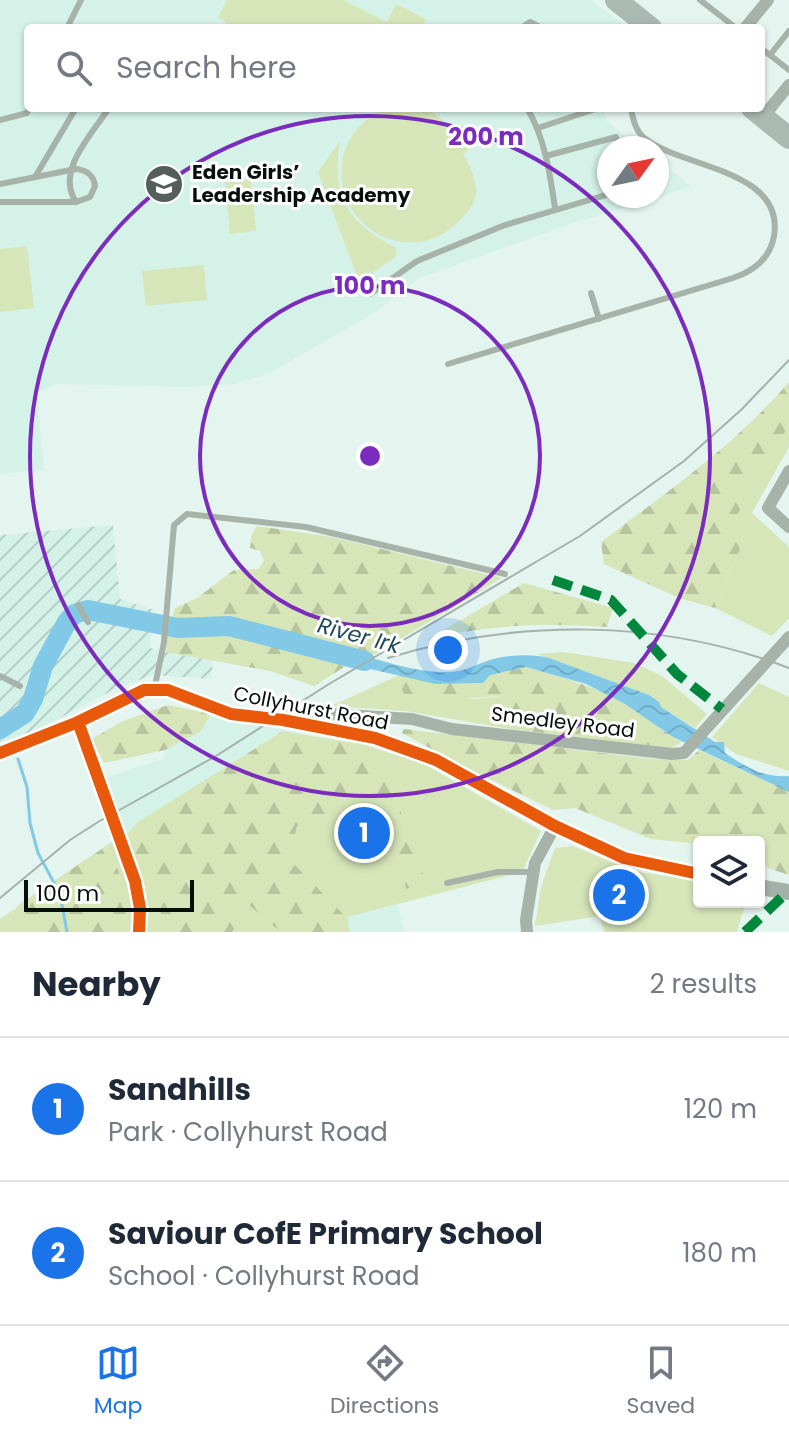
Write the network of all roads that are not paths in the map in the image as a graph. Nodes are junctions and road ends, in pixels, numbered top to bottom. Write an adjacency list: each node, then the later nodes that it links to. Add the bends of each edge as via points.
1 (81, 0): 5 (lane)
2 (616, 0): 6 (highway)
3 (700, 0): 7 (lane)
4 (768, 0): 8 (street)
5 (69, 24)
6 (646, 24)
7 (731, 24)
8 (748, 24)
9 (789, 31): 11 (lane)
10 (765, 51): 11 (lane)
11 (770, 55): 12 (lane)
12 (789, 70)
13 (789, 85): 14 (street)
14 (765, 106)
15 (27, 112): 22 (lane)
16 (74, 112): 28 (lane)
17 (106, 112): 27 (lane)
18 (529, 112): 23 (lane)
19 (586, 112): 23 (lane)
20 (632, 112): 36 (lane, via 637,129 649,142 755,189 772,213 773,241 760,264 745,274)
21 (758, 112): 24 (highway)
22 (0, 120)
23 (538, 128): 26 (lane)
24 (789, 138)
25 (597, 142): 26 (lane)
26 (546, 156): 33 (lane)
27 (70, 170): 28 (lane); 32 (lane, via 68,184); 32 (lane, via 87,172 95,186 90,197)
28 (35, 177): 29 (lane)
29 (0, 184)
30 (597, 197): 33 (lane)
31 (0, 202): 32 (lane)
32 (76, 202)
33 (555, 208): 35 (lane, via 417,261)
34 (591, 293): 36 (lane)
35 (370, 294)
36 (599, 319): 37 (lane)
37 (448, 364)
38 (789, 471): 39 (street, via 768,508)
39 (789, 527)
40 (505, 574): 46 (lane, via 306,527 187,514 174,525 164,642)
41 (78, 605): 42 (lane)
42 (88, 622)
43 (789, 637): 47 (street, Smedley Road, via 684,753 452,729 412,719 329,714)
44 (0, 676): 45 (lane)
45 (20, 686)
46 (154, 690): 47 (street, Collyhurst Road, via 168,690 231,714); 48 (street)
47 (283, 720): 50 (street, Collyhurst Road, via 375,738 436,760)
48 (78, 722): 49 (street); 56 (street, via 135,881)
49 (0, 753)
50 (555, 826): 51 (street); 52 (street, Collyhurst Road, via 624,858)
51 (533, 872): 53 (lane, via 498,872); 57 (street)
52 (693, 873)
53 (447, 883)
54 (765, 888): 55 (street)
55 (789, 892)
56 (139, 932)
57 (527, 932)

